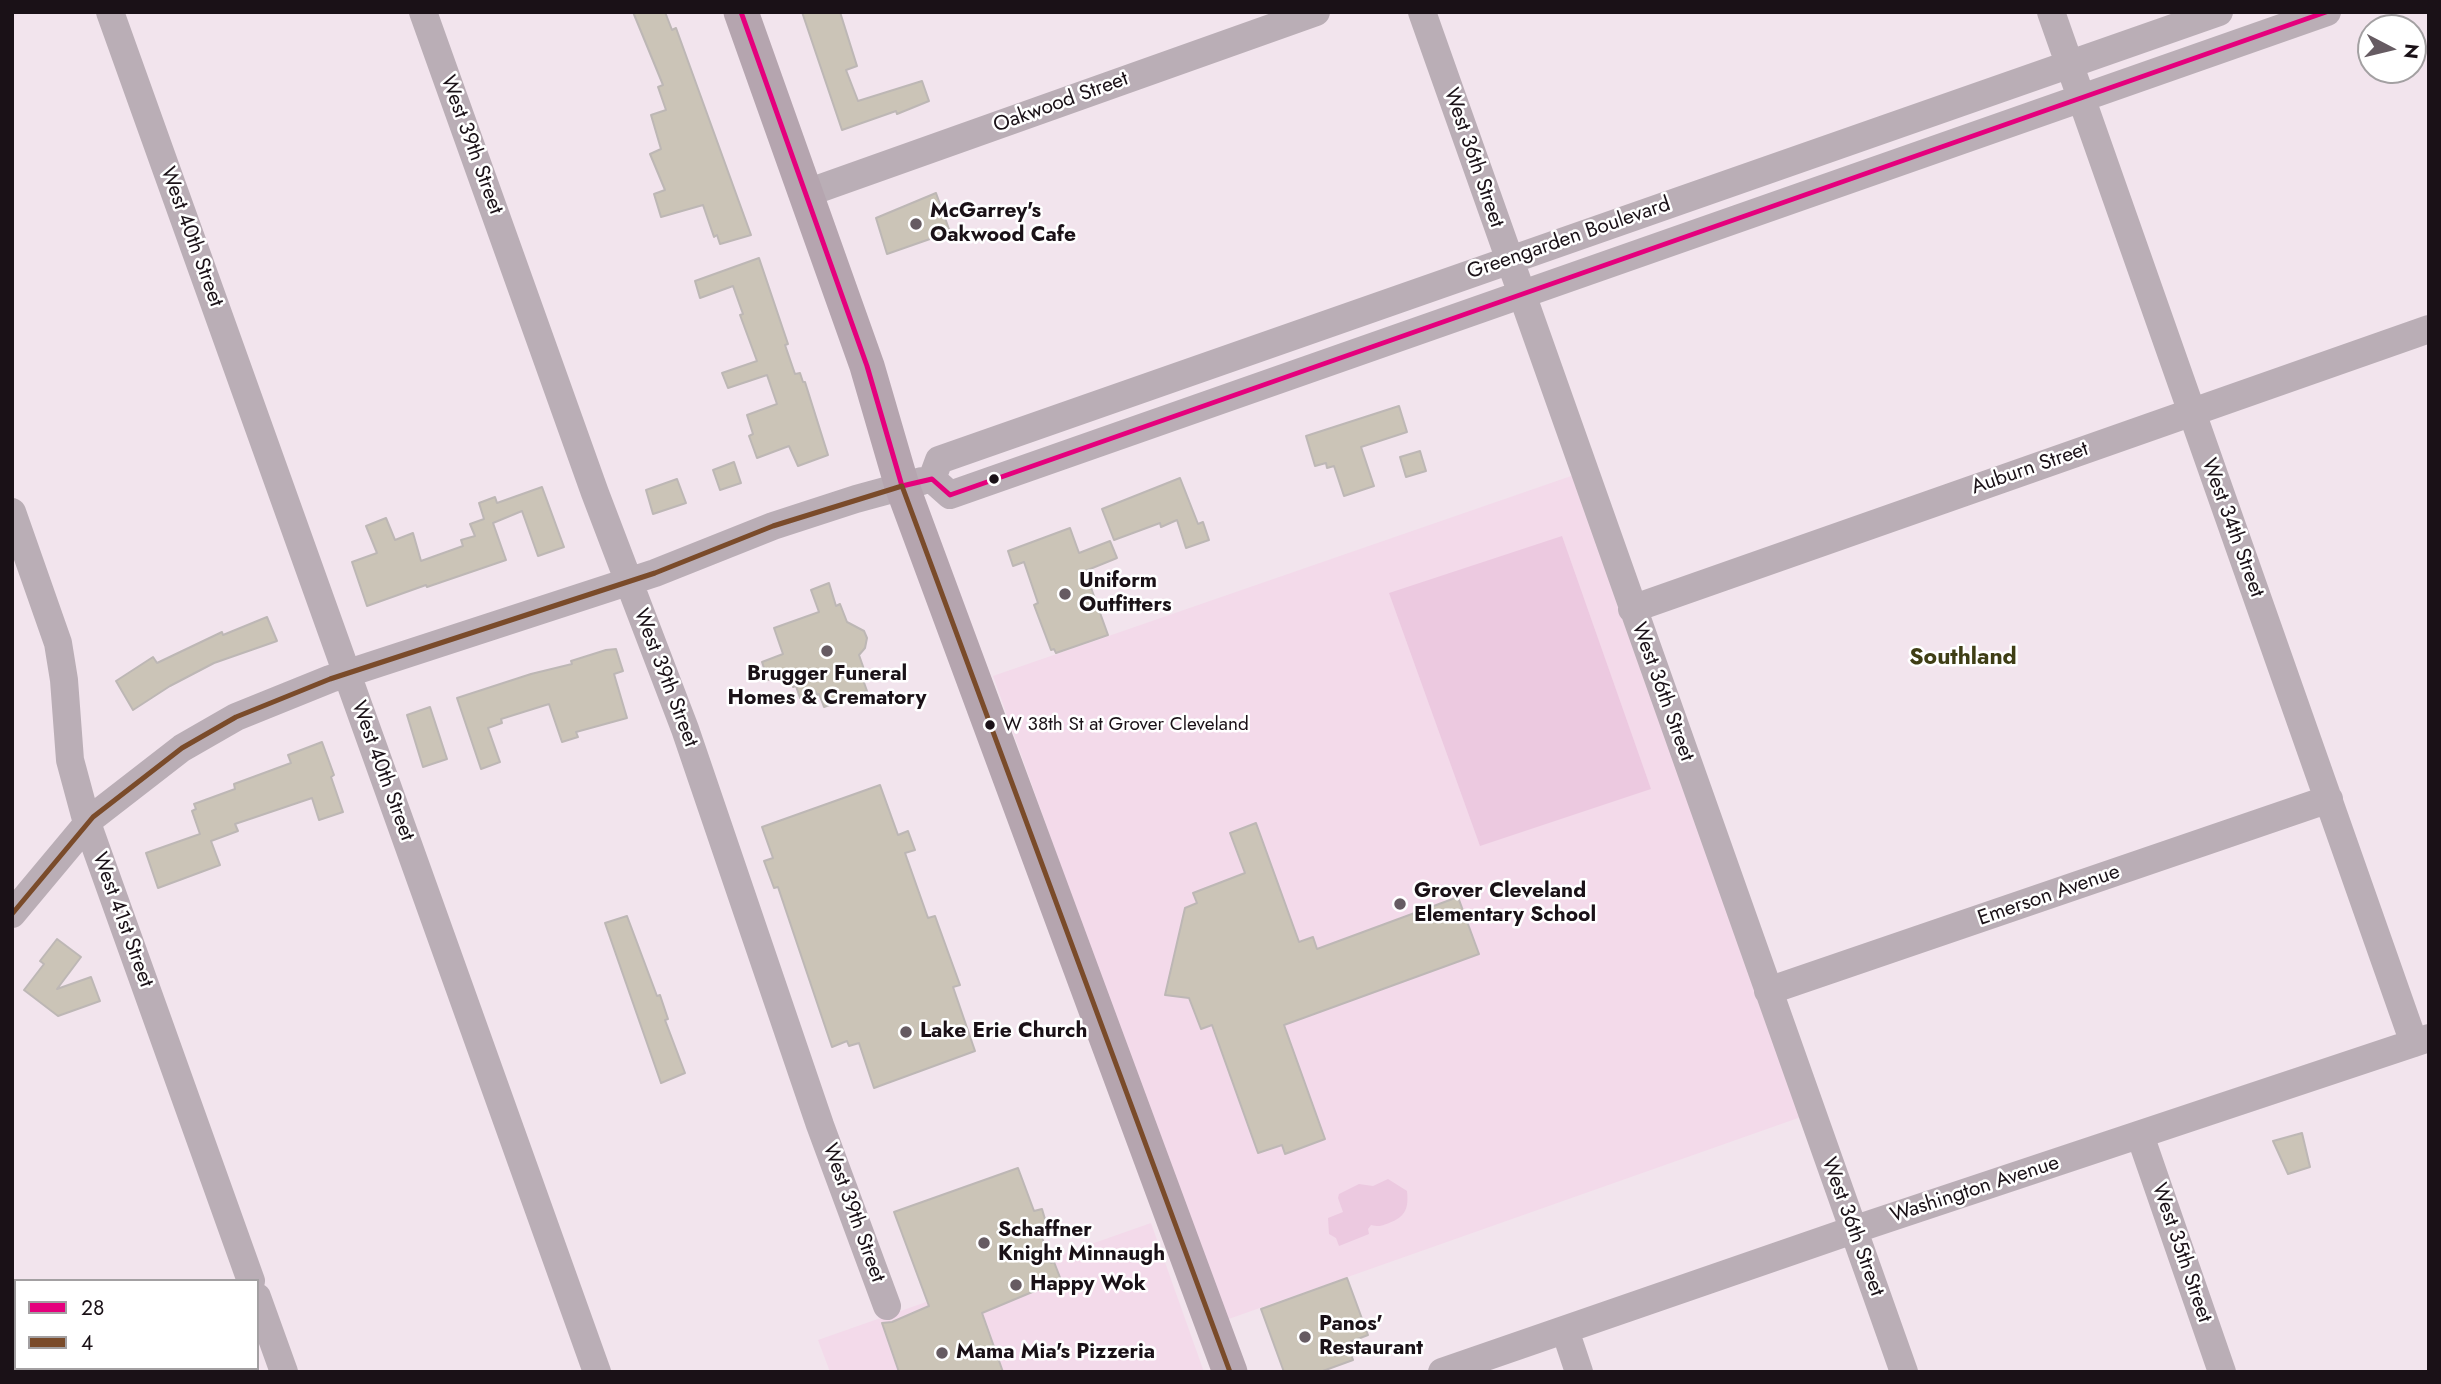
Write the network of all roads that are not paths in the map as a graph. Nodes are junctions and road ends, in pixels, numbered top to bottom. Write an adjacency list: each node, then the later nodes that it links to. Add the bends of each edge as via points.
1 (110, 12): 20 (street, West 40th Street)
2 (423, 12): 18 (street, West 39th Street)
3 (741, 12): 11 (main road)
4 (1316, 12): 11 (street, Oakwood Street)
5 (1422, 12): 12 (street, West 36th Street)
6 (2051, 12): 9 (street, West 34th Street)
7 (2219, 12): 9 (street, Greengarden Boulevard)
8 (2327, 12): 10 (street, Greengarden Boulevard)
9 (2069, 65): 10 (street, West 34th Street); 12 (street, Greengarden Boulevard)
10 (2081, 100): 13 (street, Greengarden Boulevard); 15 (street, West 34th Street)
11 (807, 193): 16 (main road, via 866,366)
12 (1508, 260): 13 (street, West 36th Street); 16 (street, Greengarden Boulevard, via 939,460)
13 (1521, 294): 16 (street, Greengarden Boulevard, via 950,495); 19 (street, West 36th Street)
14 (2429, 329): 15 (street, Auburn Street)
15 (2191, 412): 19 (street, Auburn Street); 21 (street, West 34th Street)
16 (917, 482): 18 (street, via 773,526); 34 (main road)
17 (12, 512): 22 (street, West 41st Street, via 58,643 70,760)
18 (628, 582): 20 (street); 30 (street, West 39th Street, via 681,717)
19 (1632, 609): 24 (street, West 36th Street)
20 (348, 673): 22 (street, via 263,704 205,734); 33 (street, West 40th Street)
21 (2329, 799): 24 (street, Emerson Avenue); 25 (street, West 34th Street)
22 (87, 823): 23 (street); 28 (street, West 41st Street)
23 (12, 914)
24 (1768, 991): 27 (street, West 36th Street)
25 (2421, 1040): 26 (street, Washington Avenue)
26 (2140, 1135): 27 (street, Washington Avenue); 38 (street, West 35th Street)
27 (1853, 1230): 31 (street, Washington Avenue); 37 (street, West 36th Street)
28 (250, 1279)
29 (259, 1303): 32 (street)
30 (887, 1306)
31 (1565, 1330): 35 (street, Washington Avenue); 36 (street)
32 (284, 1372)
33 (597, 1372)
34 (1230, 1372)
35 (1442, 1372)
36 (1579, 1372)
37 (1904, 1372)
38 (2222, 1372)

